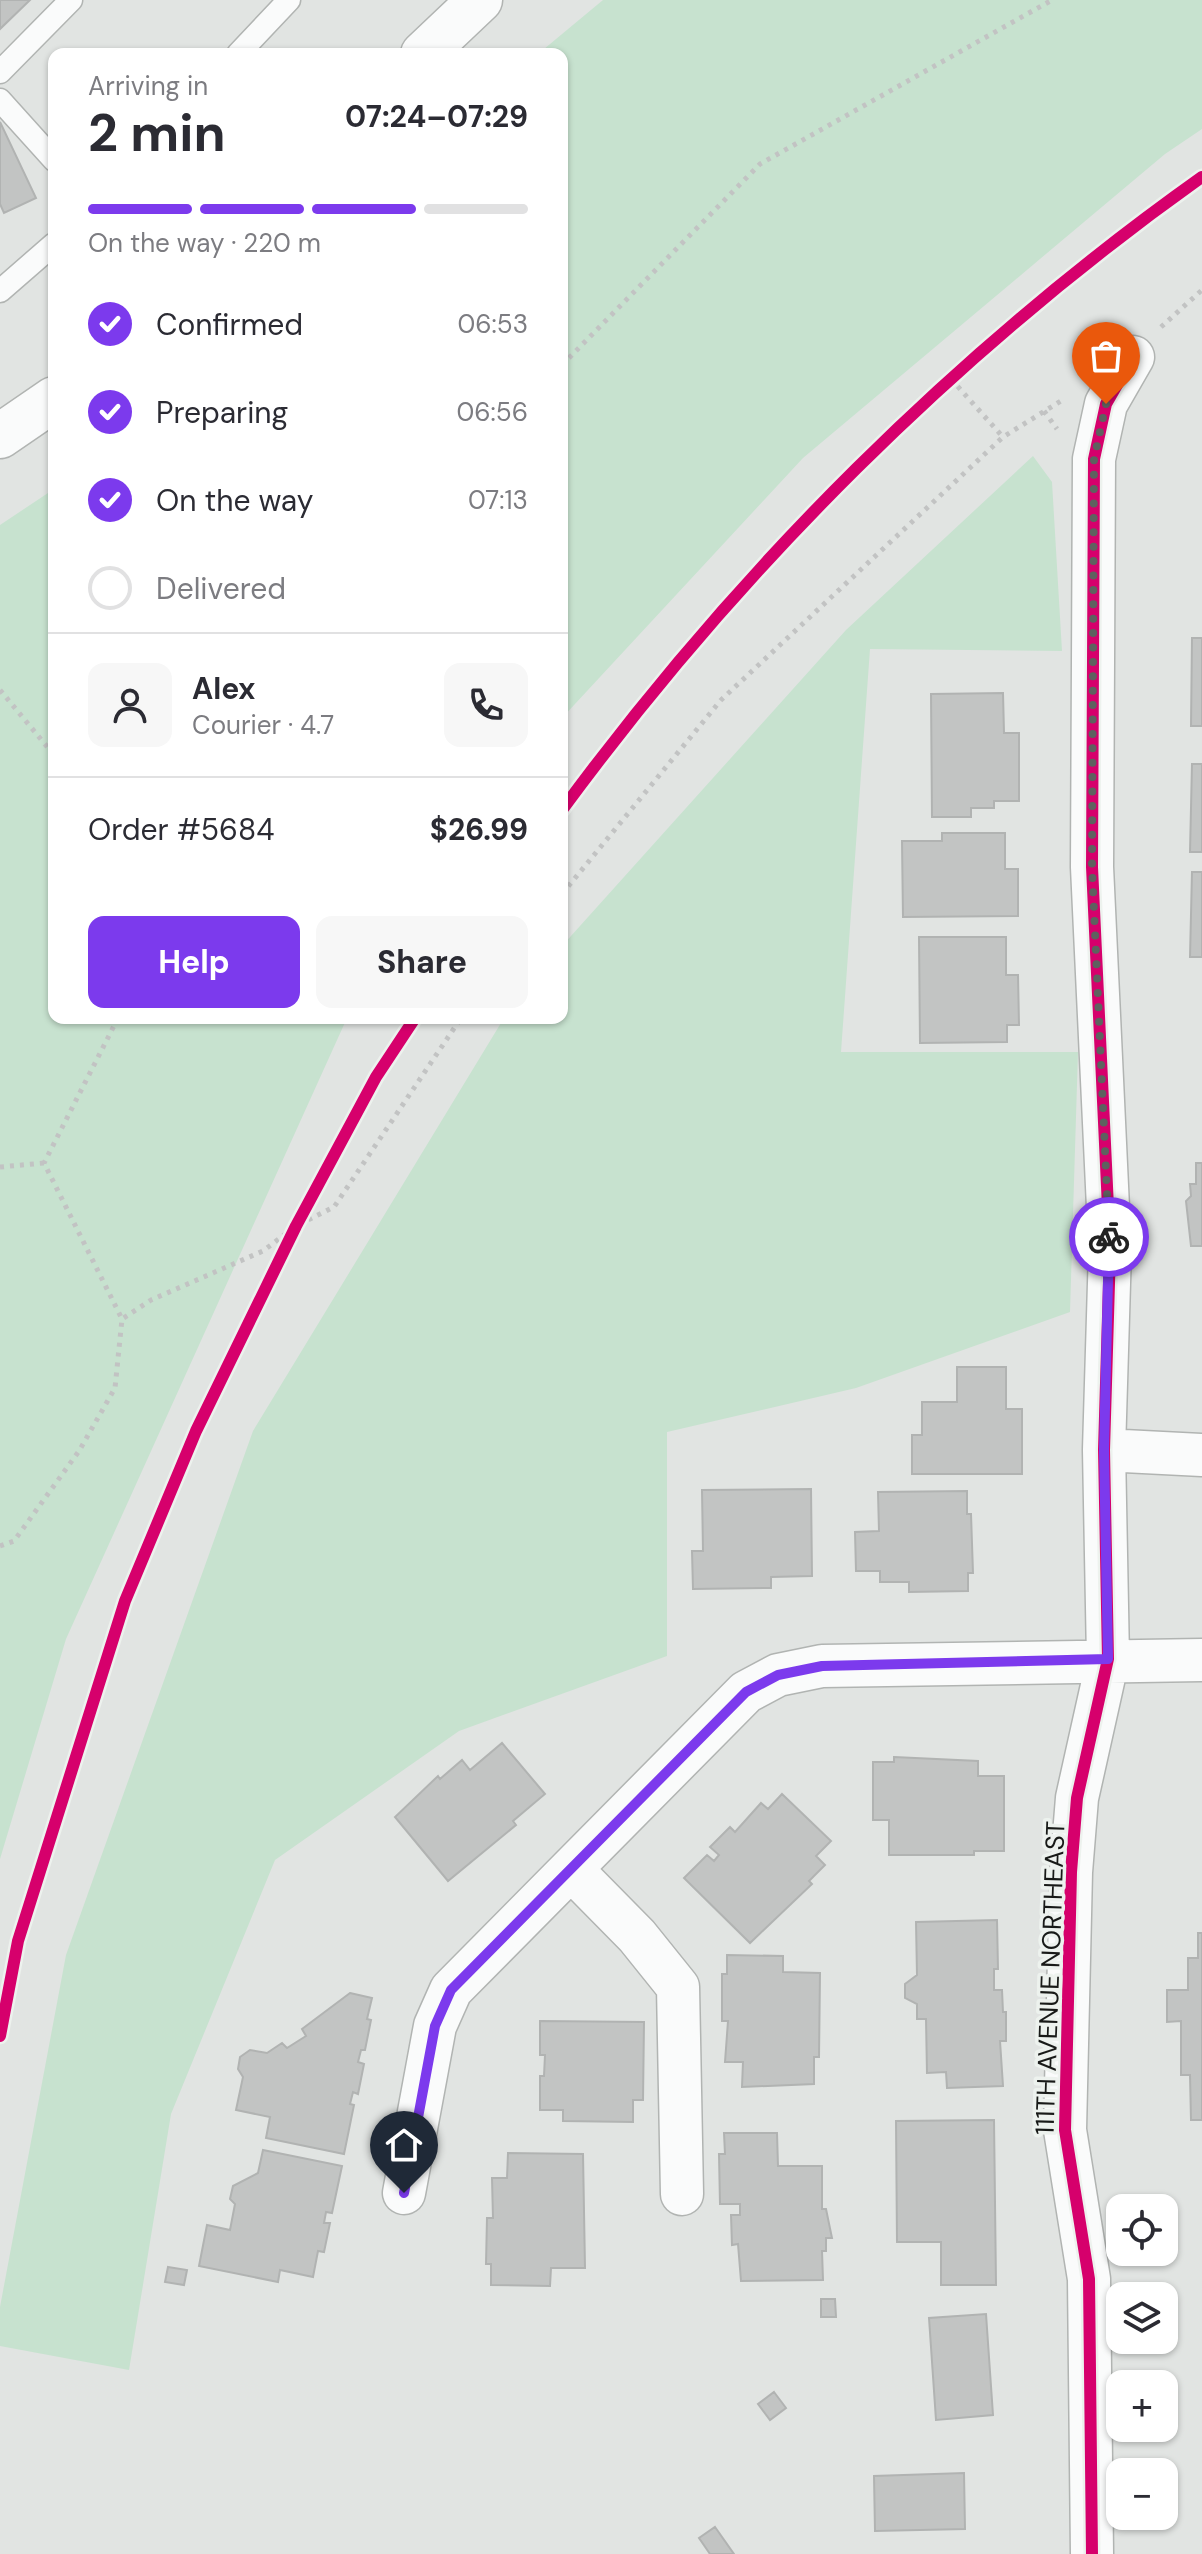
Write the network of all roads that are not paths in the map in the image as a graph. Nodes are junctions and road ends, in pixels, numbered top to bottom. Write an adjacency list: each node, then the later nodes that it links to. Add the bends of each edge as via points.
1 (71, 0): 6 (lane)
2 (289, 0): 4 (lane)
3 (480, 0): 5 (street)
4 (244, 48)
5 (429, 48)
6 (0, 72)
7 (0, 100): 8 (lane)
8 (48, 153)
9 (48, 249): 10 (lane)
10 (0, 291)
11 (1133, 357): 14 (street, 111TH AVENUE NORTHEAST, via 1106,404 1094,459 1092,867 1110,1250)
12 (48, 403): 13 (street)
13 (0, 436)
14 (1104, 1450): 15 (street); 16 (street, 111TH AVENUE NORTHEAST)
15 (1202, 1455)
16 (1108, 1659): 17 (street); 18 (street, via 822,1666 778,1675 746,1692); 21 (street, 111TH AVENUE NORTHEAST, via 1077,1798 1065,2115 1089,2279)
17 (1202, 1660)
18 (571, 1869): 19 (street, via 451,1990 435,2026); 20 (street, via 678,1987)
19 (404, 2193)
20 (682, 2194)
21 (1092, 2554)

